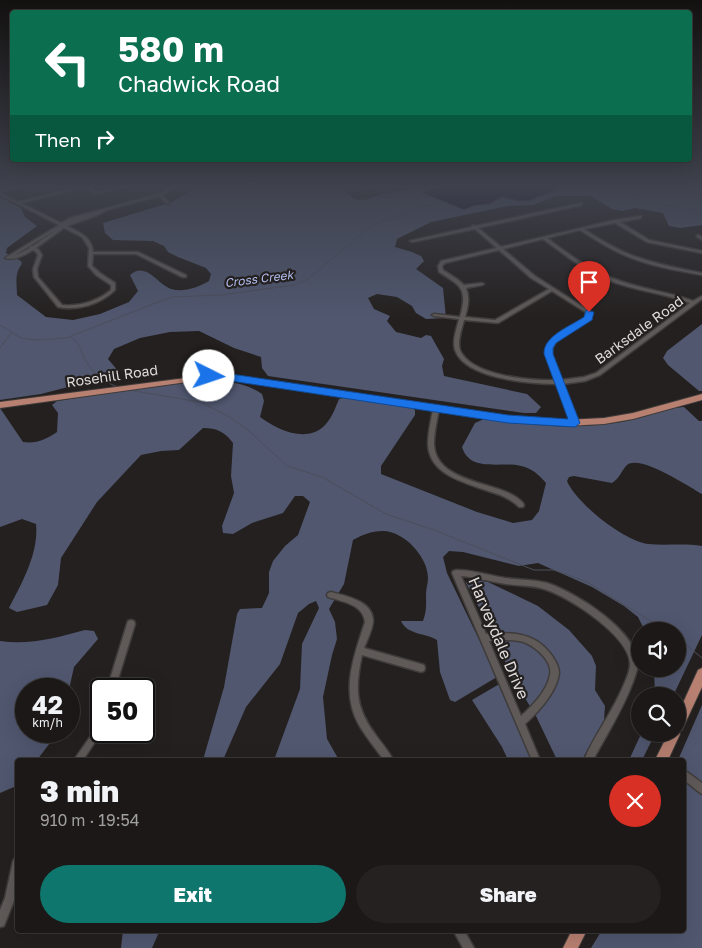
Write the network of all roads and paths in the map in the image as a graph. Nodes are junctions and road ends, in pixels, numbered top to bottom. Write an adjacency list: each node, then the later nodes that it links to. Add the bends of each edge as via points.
1 (55, 230): 10 (street)
2 (72, 230): 13 (street, via 87,239)
3 (456, 230): 9 (street)
4 (479, 230): 11 (street)
5 (576, 230): 8 (street)
6 (583, 230): 14 (street, via 626,256)
7 (630, 230): 12 (street, via 648,241)
8 (544, 238): 11 (street); 20 (street, via 605,277 668,293)
9 (412, 241)
10 (30, 247): 10 (street, via 7,258 16,257); 13 (street, via 40,255 34,269 36,277 58,305 66,307 79,306 105,296 114,288 92,269)
11 (498, 248): 17 (street, via 452,258 441,264 441,271); 18 (street)
12 (702, 252)
13 (90, 254): 15 (street, via 137,252)
14 (702, 274)
15 (184, 276)
16 (482, 284): 17 (street)
17 (463, 287): 22 (street, via 466,298)
18 (551, 290): 22 (street, via 499,321); 23 (street, via 587,309 590,314 549,345 548,354)
19 (702, 297): 20 (street, Barksdale Road)
20 (694, 304): 23 (street, Barksdale Road, via 595,376)
21 (434, 315): 22 (street)
22 (462, 318): 23 (street, Barksdale Road, via 457,349 471,364 518,381)
23 (559, 382): 27 (street)
24 (702, 397): 27 (main road, Rosehill Road, via 617,420)
25 (0, 405): 26 (main road, Rosehill Road, via 209,376)
26 (436, 409): 27 (main road, Rosehill Road, via 526,421); 28 (street, via 430,451 440,467 456,477 501,492)
27 (575, 423)
28 (521, 505)
29 (331, 595): 32 (street, via 358,603 366,610 369,622)
30 (131, 624): 35 (street)
31 (484, 638): 37 (street, Harveydale Drive); 37 (street, via 508,635 533,641 552,663 555,674 550,687); 43 (street, Harveydale Drive, via 456,573 544,585 560,591 620,636 634,664 623,695)
32 (360, 651): 33 (street); 41 (street, via 353,680 355,706 362,722)
33 (421, 668)
34 (702, 674): 36 (main road)
35 (114, 678)
36 (686, 709)
37 (521, 722): 42 (street, Harveydale Drive)
38 (90, 742): 40 (street)
39 (670, 742): 44 (main road)
40 (79, 758)
41 (388, 758)
42 (535, 758)
43 (589, 758)
44 (663, 758)
45 (686, 777): 46 (street)
46 (702, 789)
47 (15, 875): 48 (street)
48 (0, 922)
49 (460, 933): 51 (street)
50 (578, 933): 52 (main road)
51 (469, 948)
52 (570, 948)

